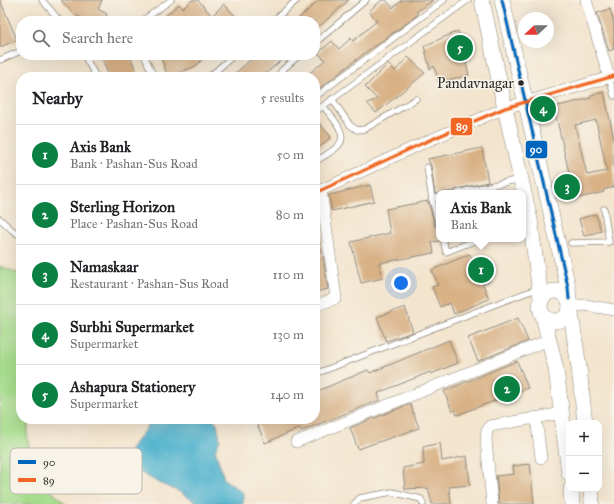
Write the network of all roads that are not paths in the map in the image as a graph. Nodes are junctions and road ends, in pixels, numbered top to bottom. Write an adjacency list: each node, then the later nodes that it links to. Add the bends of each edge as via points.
1 (42, 0): 10 (lane)
2 (171, 0): 11 (lane)
3 (297, 0): 12 (lane)
4 (366, 0): 13 (lane)
5 (444, 0): 25 (lane)
6 (468, 0): 27 (lane)
7 (482, 0): 32 (main road)
8 (502, 0): 29 (main road)
9 (586, 0): 24 (street)
10 (56, 16)
11 (149, 16)
12 (279, 16)
13 (320, 39)
14 (16, 53): 15 (lane)
15 (0, 60)
16 (87, 60): 20 (lane)
17 (146, 60): 21 (lane)
18 (228, 60): 22 (lane)
19 (294, 60): 23 (lane)
20 (93, 72)
21 (152, 72)
22 (215, 72)
23 (283, 72)
24 (612, 76): 26 (lane); 29 (street)
25 (320, 93)
26 (614, 96)
27 (332, 99): 28 (lane, via 350,125 357,130 366,129); 30 (lane)
28 (416, 99)
29 (526, 102): 32 (street); 52 (main road, via 568,287)
30 (323, 106): 31 (lane); 33 (lane, via 342,134 339,145)
31 (320, 108)
32 (505, 108): 35 (main road); 36 (street)
33 (320, 158)
34 (427, 168): 40 (lane)
35 (521, 178): 37 (lane); 38 (main road)
36 (320, 190)
37 (471, 190)
38 (523, 190)
39 (436, 198): 40 (lane)
40 (432, 199): 43 (lane)
41 (320, 203): 51 (street, via 336,298)
42 (604, 208): 49 (lane, via 609,242)
43 (436, 214)
44 (0, 219): 46 (lane)
45 (527, 221): 50 (main road)
46 (16, 233)
47 (444, 242): 48 (lane, via 446,252)
48 (471, 242)
49 (571, 243)
50 (540, 293): 52 (main road, via 558,290); 54 (main road, via 539,308); 56 (lane)
51 (320, 304)
52 (575, 304): 53 (street); 54 (main road, via 563,319 549,320); 59 (main road)
53 (614, 310)
54 (543, 316): 55 (main road)
55 (549, 340): 57 (main road); 60 (street)
56 (320, 372)
57 (563, 413): 58 (street); 61 (main road)
58 (536, 417): 62 (street); 67 (street, via 496,423 487,431)
59 (585, 420)
60 (296, 442)
61 (567, 456)
62 (541, 458)
63 (571, 492): 68 (main road)
64 (591, 492): 69 (main road)
65 (354, 504): 66 (lane, via 360,498 392,492 421,499)
66 (423, 504)
67 (492, 504)
68 (572, 504)
69 (592, 504)

